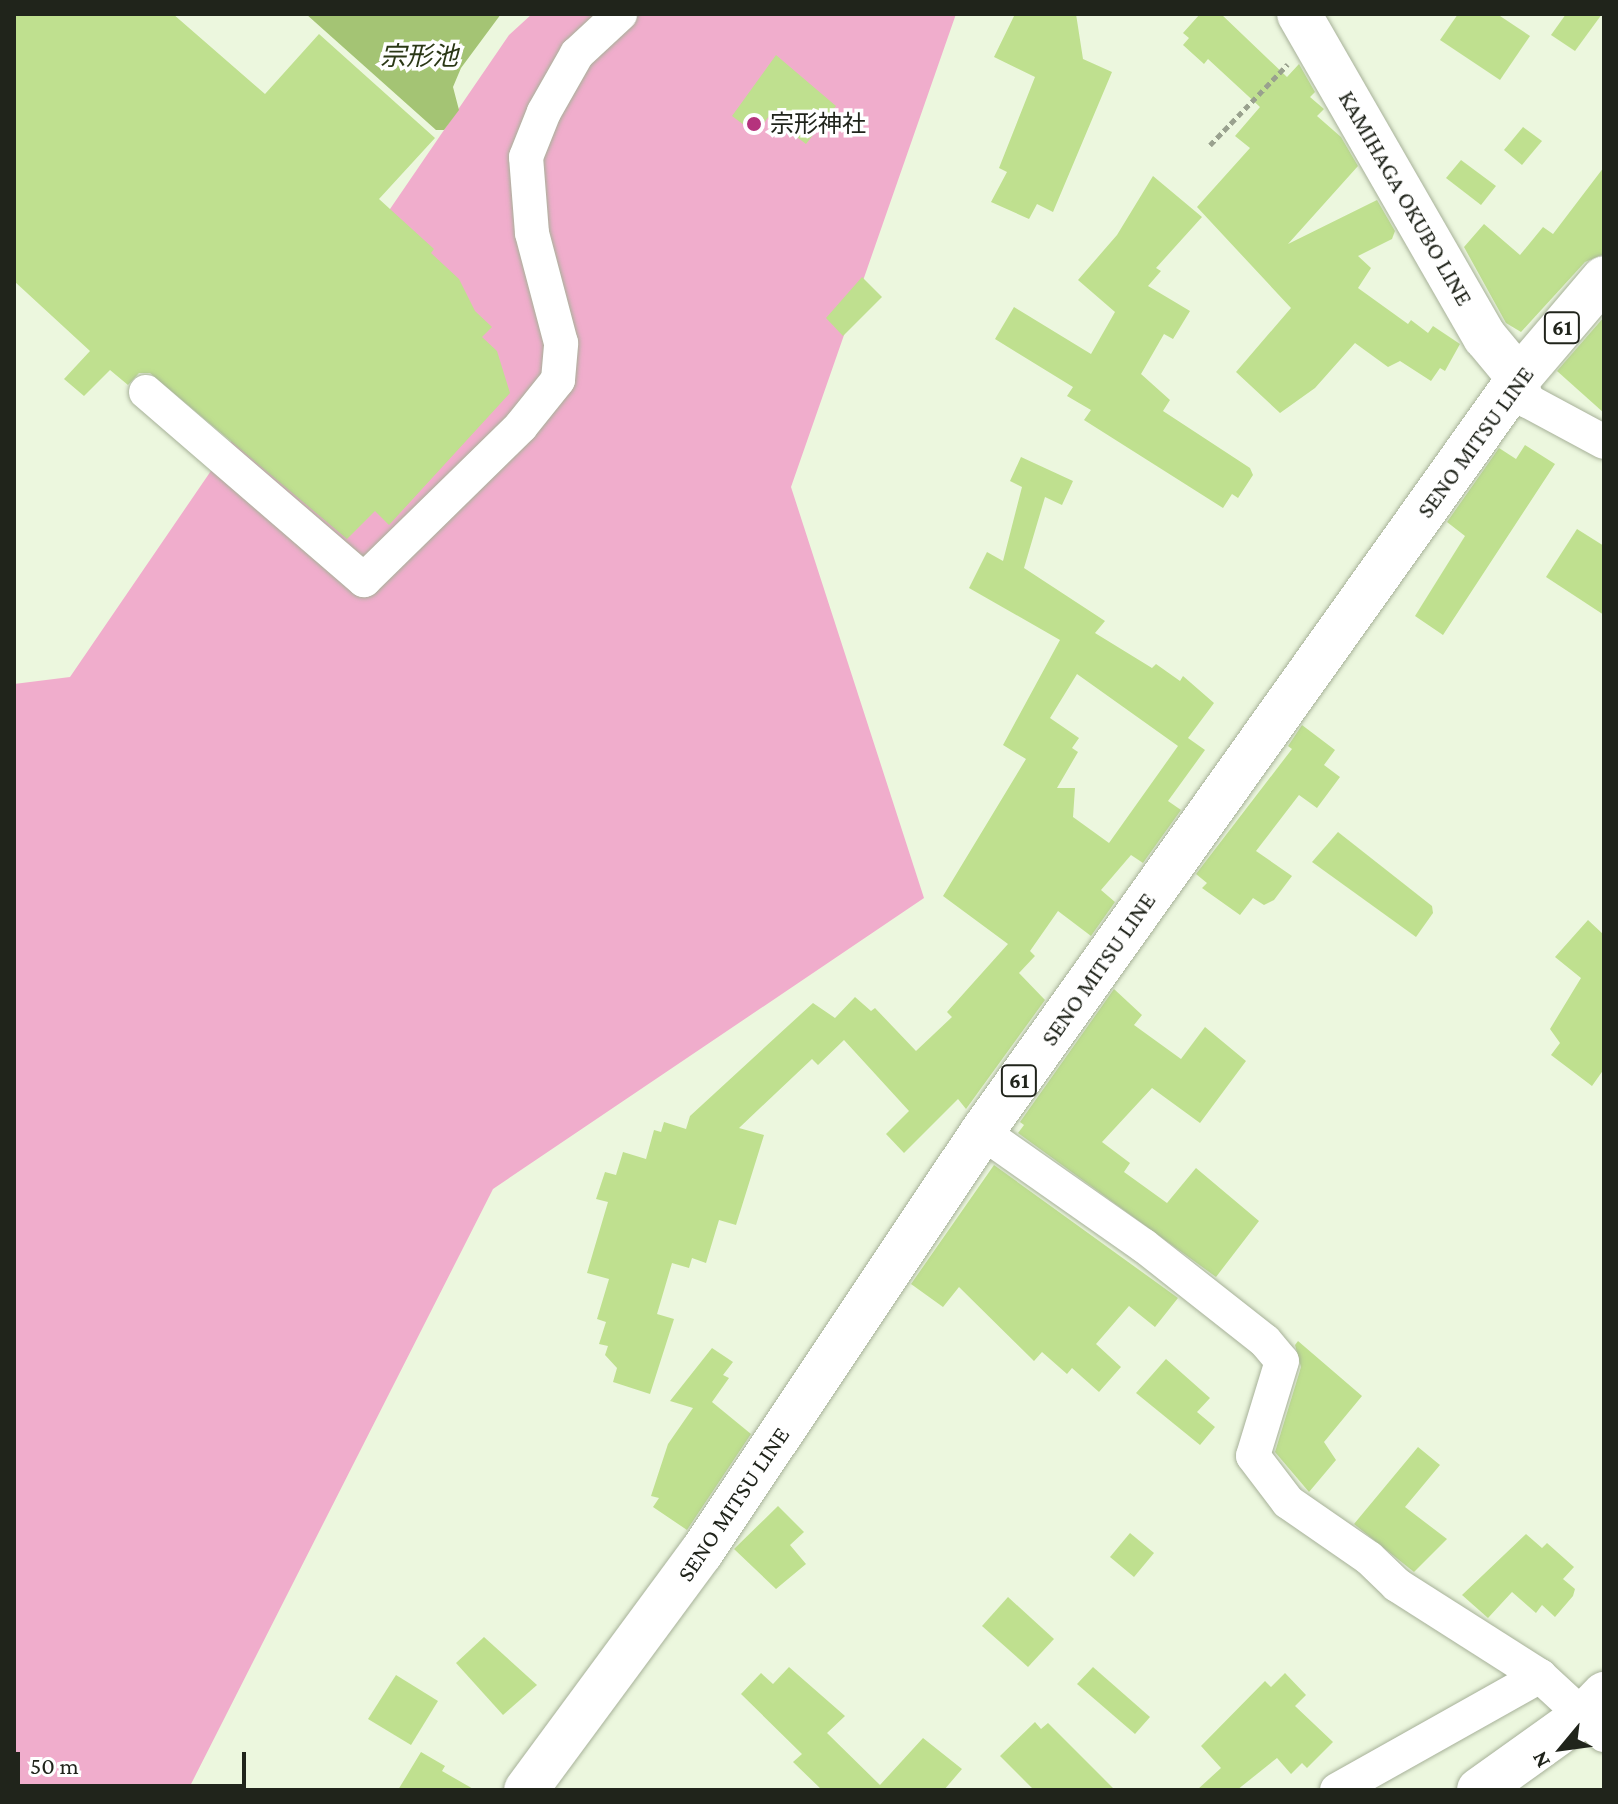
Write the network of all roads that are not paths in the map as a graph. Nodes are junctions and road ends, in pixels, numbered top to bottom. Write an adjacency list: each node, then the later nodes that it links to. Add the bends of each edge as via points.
1 (620, 14): 5 (street, via 577,54 526,157 532,233 561,343 558,380 521,426 364,580)
2 (1307, 26): 4 (main road, KAMIHAGA OKUBO LINE, via 1485,337)
3 (1604, 278): 4 (main road, SENO MITSU LINE / 61)
4 (1519, 378): 6 (street, via 1528,401); 7 (main road, SENO MITSU LINE / 61)
5 (146, 392)
6 (1604, 442)
7 (982, 1132): 8 (street, via 1143,1245 1265,1341 1282,1361 1253,1456 1288,1502 1369,1558 1397,1585); 10 (main road, SENO MITSU LINE / 61, via 701,1553)
8 (1540, 1676): 9 (street); 11 (street)
9 (1598, 1718): 12 (main road)
10 (526, 1790)
11 (1337, 1790)
12 (1479, 1790)

